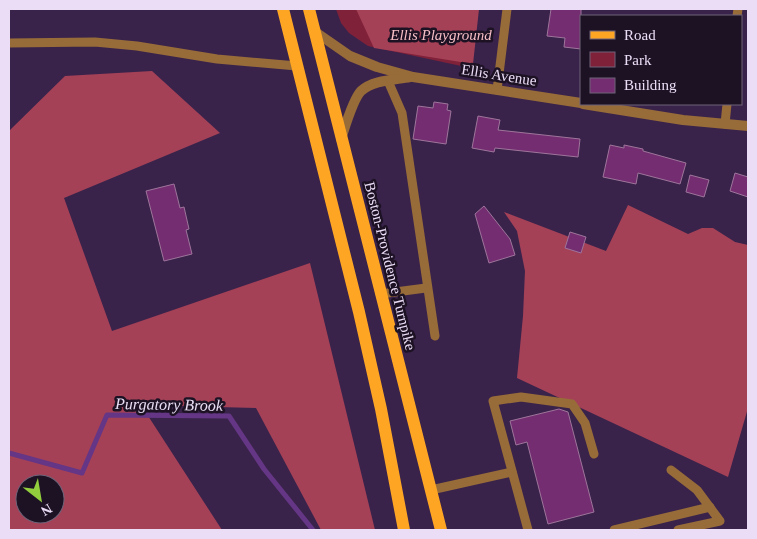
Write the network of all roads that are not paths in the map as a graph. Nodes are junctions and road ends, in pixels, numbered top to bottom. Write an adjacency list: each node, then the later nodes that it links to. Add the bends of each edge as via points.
1 (283, 9): 6 (main road)
2 (309, 9): 4 (main road, Boston-Providence Turnpike)
3 (507, 9): 9 (lane)
4 (314, 31): 7 (street, Ellis Avenue, via 350,56); 15 (main road, Boston-Providence Turnpike)
5 (9, 43): 6 (lane, via 95,42)
6 (297, 66): 25 (main road, via 381,409)
7 (413, 77): 8 (street, Ellis Avenue); 9 (street, Ellis Avenue)
8 (388, 81): 15 (street, Ellis Avenue, via 378,82 361,92); 16 (lane, via 402,113)
9 (496, 90): 10 (street, Ellis Avenue)
10 (580, 104)
11 (588, 105): 13 (street, Ellis Avenue)
12 (727, 105): 13 (lane)
13 (725, 124): 14 (street, Ellis Avenue)
14 (748, 126)
15 (341, 139): 17 (main road, Boston-Providence Turnpike)
16 (426, 288): 17 (lane); 18 (lane)
17 (380, 294): 22 (main road, Boston-Providence Turnpike)
18 (435, 336)
19 (594, 454): 21 (lane, via 585,423 572,404 521,397 493,401)
20 (671, 470): 23 (lane, via 698,490)
21 (512, 472): 22 (lane); 27 (lane)
22 (431, 490): 26 (main road, Boston-Providence Turnpike)
23 (710, 507): 24 (lane); 28 (lane)
24 (721, 526): 29 (lane)
25 (404, 530)
26 (441, 530)
27 (528, 530)
28 (614, 530)
29 (678, 530)

